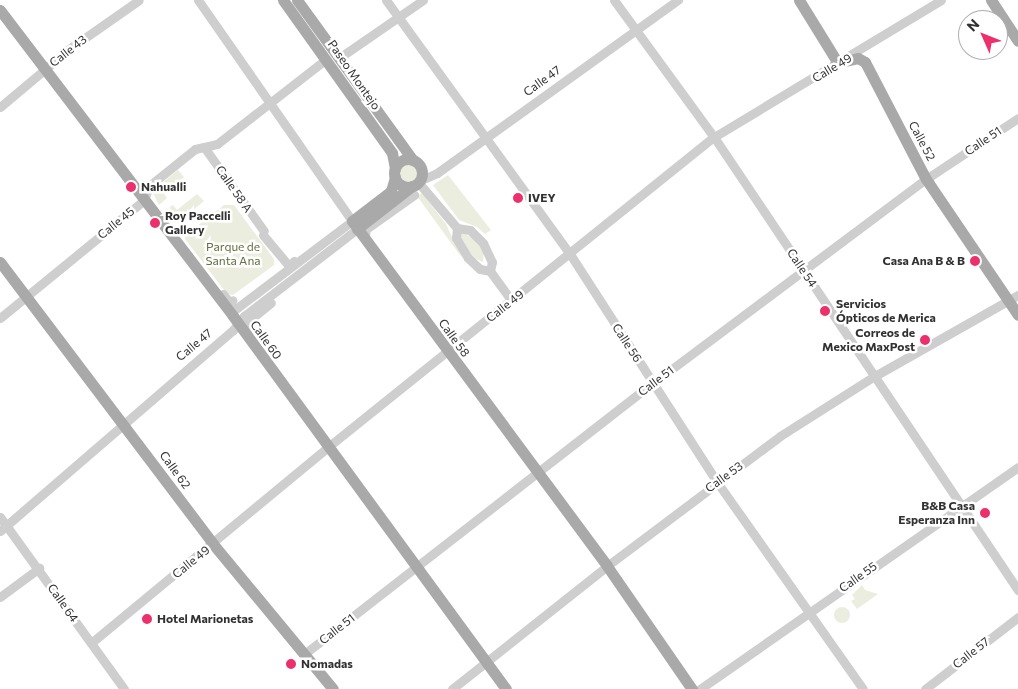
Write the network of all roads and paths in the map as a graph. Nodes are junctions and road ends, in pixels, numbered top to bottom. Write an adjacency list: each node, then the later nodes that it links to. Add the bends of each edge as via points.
1 (139, 0): 21 (street, Calle 43)
2 (198, 0): 22 (street, Calle 58)
3 (283, 0): 19 (main road, Paseo Montejo)
4 (297, 0): 18 (main road)
5 (386, 0): 15 (street, Calle 56)
6 (423, 0): 15 (street)
7 (614, 0): 16 (street, Calle 54)
8 (672, 0): 16 (street)
9 (678, 0): 16 (street, Calle 47)
10 (688, 0): 16 (street)
11 (799, 0): 20 (main road, Calle 52, via 834,58)
12 (941, 0): 20 (street, Calle 49)
13 (991, 0): 17 (main road)
14 (0, 10): 21 (main road, Calle 60)
15 (398, 17): 18 (street); 27 (street, Calle 56)
16 (638, 30): 25 (street); 26 (street, Calle 54); 27 (street, Calle 47)
17 (1018, 41)
18 (339, 58): 29 (main road)
19 (326, 59): 22 (street, Calle 45); 30 (main road, Paseo Montejo, via 392,153)
20 (845, 61): 26 (street, Calle 49); 31 (main road, Calle 52, via 858,58 865,62)
21 (45, 69): 23 (street, Calle 43); 33 (main road, Calle 60)
22 (269, 102): 28 (street, Calle 45, via 217,144); 35 (street, Calle 58)
23 (0, 107)
24 (1018, 118): 31 (street, Calle 51)
25 (495, 133)
26 (714, 137): 38 (street, Calle 49); 41 (street, Calle 54)
27 (486, 139): 32 (street, Calle 47); 38 (street, Calle 56)
28 (204, 147): 33 (street, Calle 45, via 195,149 150,186); 35 (street, Calle 58 A, via 289,266)
29 (413, 160): 30 (main road, via 400,162); 32 (main road, via 422,171)
30 (395, 173): 32 (main road, via 401,185); 35 (main road, Calle 47, via 391,191)
31 (926, 179): 41 (street, Calle 51); 43 (main road, Calle 52)
32 (416, 186): 34 (street); 35 (main road, Calle 47)
33 (144, 202): 42 (street, Calle 45); 45 (main road, Calle 60); 48 (street, via 145,209)
34 (456, 228): 40 (street, via 455,234 463,251 480,269); 40 (street, via 470,230 483,243 492,262)
35 (355, 229): 36 (street, Calle 47); 37 (street, Calle 47); 49 (main road, Calle 58); 53 (street, via 354,237 246,322 247,331)
36 (331, 236): 37 (street); 45 (street, Calle 47, via 237,308)
37 (337, 244): 48 (street, Calle 47, via 244,316)
38 (570, 254): 44 (street, Calle 49); 51 (street, Calle 56)
39 (0, 262): 42 (main road, Calle 62)
40 (490, 271): 44 (street)
41 (805, 272): 50 (street, Calle 54); 51 (street, Calle 51)
42 (27, 296): 47 (street, Calle 45); 52 (main road, Calle 62)
43 (1013, 298): 46 (main road, Calle 52); 50 (street, Calle 53)
44 (512, 301): 49 (street, Calle 49)
45 (230, 303): 48 (main road, Calle 60)
46 (1018, 315)
47 (0, 318)
48 (235, 328): 52 (street, Calle 47); 53 (main road, Calle 60)
49 (447, 352): 53 (street, Calle 49); 55 (main road, Calle 58)
50 (874, 377): 56 (street, Calle 53, via 780,436); 57 (street, Calle 54)
51 (653, 383): 55 (street, Calle 51); 56 (street, Calle 56)
52 (123, 423): 59 (street, Calle 47); 60 (main road, Calle 62)
53 (328, 446): 60 (street, Calle 49); 62 (main road, Calle 60)
54 (1018, 467): 57 (street, Calle 55)
55 (536, 472): 61 (main road, Calle 58); 62 (street, Calle 51)
56 (717, 482): 61 (street, Calle 53); 66 (street, Calle 56)
57 (961, 506): 64 (street, Calle 54); 66 (street, Calle 55)
58 (0, 517): 59 (street, Calle 64)
59 (4, 529): 63 (street, Calle 64)
60 (213, 544): 68 (street, Calle 49); 69 (main road, Calle 62)
61 (607, 566): 70 (street, Calle 53); 77 (main road, Calle 58)
62 (417, 567): 69 (street, Calle 51); 70 (main road, Calle 60)
63 (38, 568): 65 (street); 68 (street, Calle 64)
64 (1018, 590)
65 (0, 597)
66 (808, 611): 78 (street, Calle 55); 79 (street, Calle 56)
67 (1018, 617): 80 (street, Calle 57)
68 (91, 643): 71 (street, Calle 64)
69 (303, 655): 72 (main road, Calle 62)
70 (486, 661): 73 (street, Calle 53); 74 (street); 75 (main road, Calle 60); 76 (street)
71 (124, 689)
72 (334, 689)
73 (452, 689)
74 (500, 689)
75 (506, 689)
76 (512, 689)
77 (692, 689)
78 (700, 689)
79 (863, 689)
80 (925, 689)

